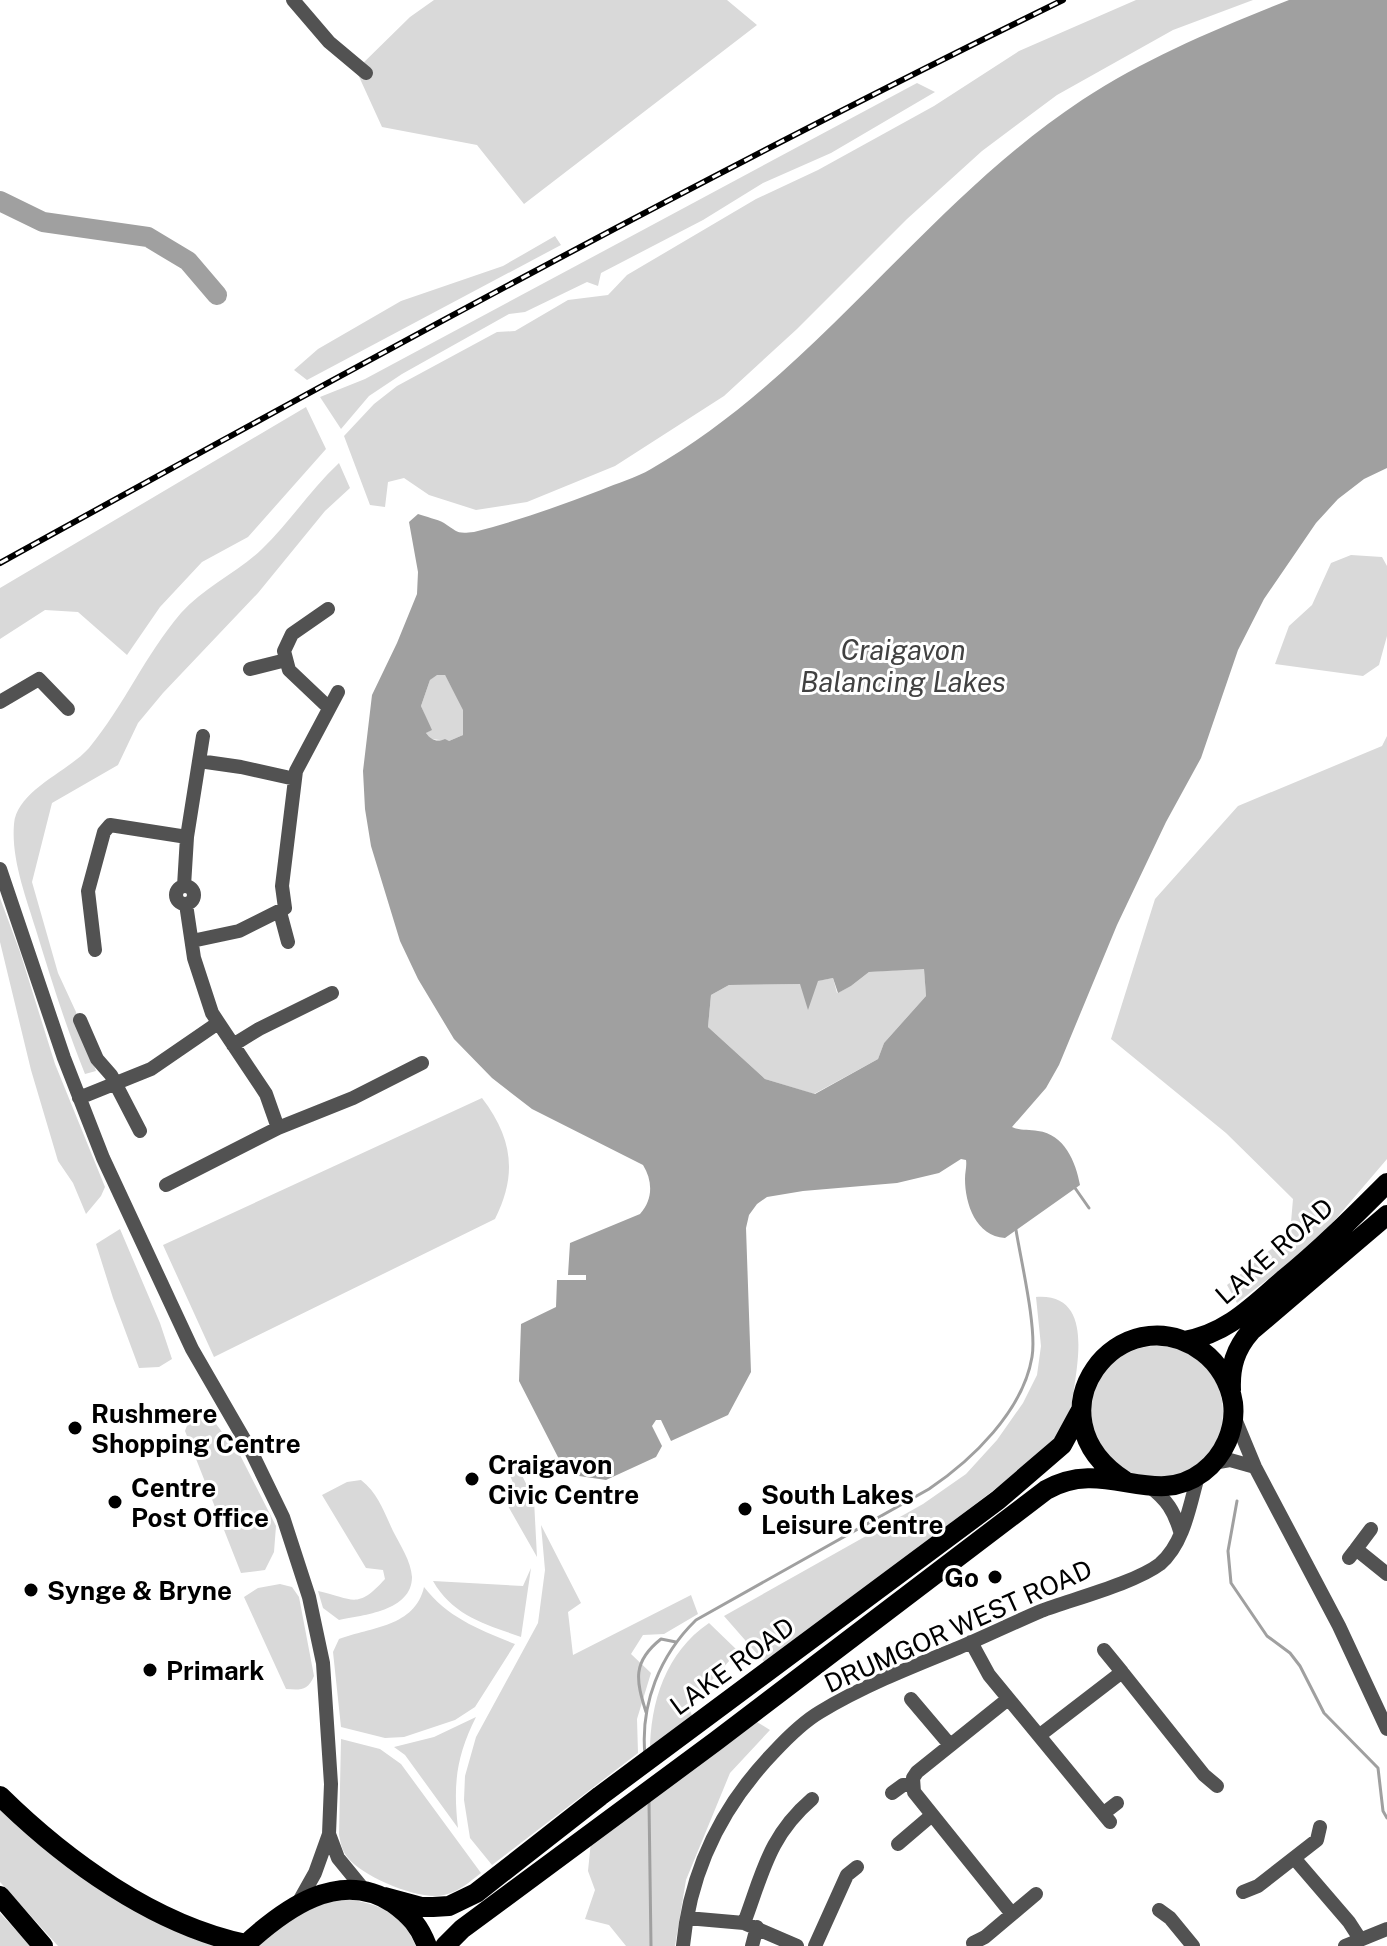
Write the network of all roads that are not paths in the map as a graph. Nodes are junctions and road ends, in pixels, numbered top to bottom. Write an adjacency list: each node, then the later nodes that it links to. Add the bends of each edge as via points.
1 (293, 0): 2 (street, via 329,42)
2 (366, 73)
3 (326, 615): 4 (street, via 292,634)
4 (286, 660): 5 (street); 8 (street, via 289,670)
5 (250, 669)
6 (338, 692): 8 (street)
7 (0, 702): 9 (street, via 39,679)
8 (328, 707): 12 (street)
9 (68, 709)
10 (203, 736): 11 (street)
11 (199, 761): 12 (street); 13 (street)
12 (295, 779): 15 (street, via 282,886 285,908)
13 (187, 837): 16 (street, via 184,886 193,892 186,904); 18 (street, via 110,825 104,832 88,891)
14 (0, 872): 25 (street)
15 (280, 912): 16 (street, via 239,931); 17 (street)
16 (192, 941): 21 (street)
17 (288, 942)
18 (95, 953)
19 (332, 993): 22 (street)
20 (80, 1020): 24 (street, via 97,1059)
21 (218, 1023): 22 (street); 24 (street, via 151,1069)
22 (233, 1045): 28 (street, via 266,1094)
23 (422, 1063): 28 (street)
24 (117, 1084): 25 (street); 27 (street)
25 (79, 1098): 60 (street, via 185,1335 283,1517 323,1663 331,1750)
26 (147, 1110): 27 (street)
27 (133, 1116): 29 (street)
28 (278, 1128): 31 (street)
29 (140, 1131)
30 (1387, 1183): 33 (highway, LAKE ROAD, via 1243,1315 1214,1333)
31 (163, 1187)
32 (1387, 1215): 34 (highway, LAKE ROAD, via 1245,1337 1234,1357)
33 (1184, 1341): 34 (highway, via 1218,1366); 35 (highway, via 1154,1336 1119,1346 1088,1379)
34 (1231, 1393): 36 (highway)
35 (1081, 1410): 39 (highway, via 1092,1452); 65 (highway, LAKE ROAD, via 1062,1445 998,1500 462,1901 421,1907)
36 (1233, 1414): 37 (street); 38 (highway, via 1227,1440)
37 (1255, 1467): 38 (street, via 1230,1460); 49 (street)
38 (1206, 1469): 40 (highway, via 1170,1486); 42 (street, DRUMGOR WEST ROAD)
39 (1125, 1481): 40 (highway); 79 (highway, LAKE ROAD, via 1083,1477 1046,1490)
40 (1150, 1487): 42 (street, via 1174,1512)
41 (1371, 1529): 43 (street, via 1352,1554)
42 (1181, 1532): 44 (street, DRUMGOR WEST ROAD, via 1167,1556 1151,1569)
43 (1387, 1574)
44 (971, 1642): 48 (street); 71 (street, DRUMGOR WEST ROAD, via 818,1713 797,1730 756,1771 722,1819 699,1869)
45 (1104, 1650): 46 (street)
46 (1122, 1672): 50 (street); 53 (street)
47 (911, 1699): 51 (street)
48 (1008, 1699): 50 (street); 51 (street)
49 (1386, 1725)
50 (1040, 1735): 57 (street, via 1107,1818)
51 (950, 1745): 52 (street, via 917,1772)
52 (912, 1785): 54 (street); 58 (street)
53 (1217, 1786)
54 (892, 1793)
55 (0, 1796): 76 (highway, via 71,1859 124,1893 193,1929)
56 (812, 1799): 72 (street, via 786,1824 765,1860)
57 (1117, 1803)
58 (932, 1815): 61 (street); 70 (street)
59 (1320, 1827): 62 (street, via 1317,1840)
60 (329, 1834): 65 (street, via 338,1858); 68 (street)
61 (898, 1844)
62 (1294, 1858): 64 (street); 74 (street)
63 (857, 1867): 83 (street, via 847,1875)
64 (1243, 1892)
65 (374, 1894): 68 (highway, LAKE ROAD, via 332,1890); 78 (highway, via 410,1917)
66 (1036, 1894): 70 (street)
67 (3, 1903): 77 (highway)
68 (297, 1905): 76 (highway, LAKE ROAD)
69 (1159, 1910): 84 (street)
70 (1012, 1914): 75 (street)
71 (687, 1918): 72 (street); 80 (street, DRUMGOR WEST ROAD)
72 (750, 1925): 81 (street); 82 (street)
73 (1387, 1929): 74 (street)
74 (1360, 1939): 85 (street)
75 (973, 1943)
76 (245, 1945)
77 (43, 1946)
78 (427, 1946)
79 (445, 1946)
80 (683, 1946)
81 (752, 1946)
82 (797, 1946)
83 (815, 1946)
84 (1193, 1946)
85 (1345, 1946)

